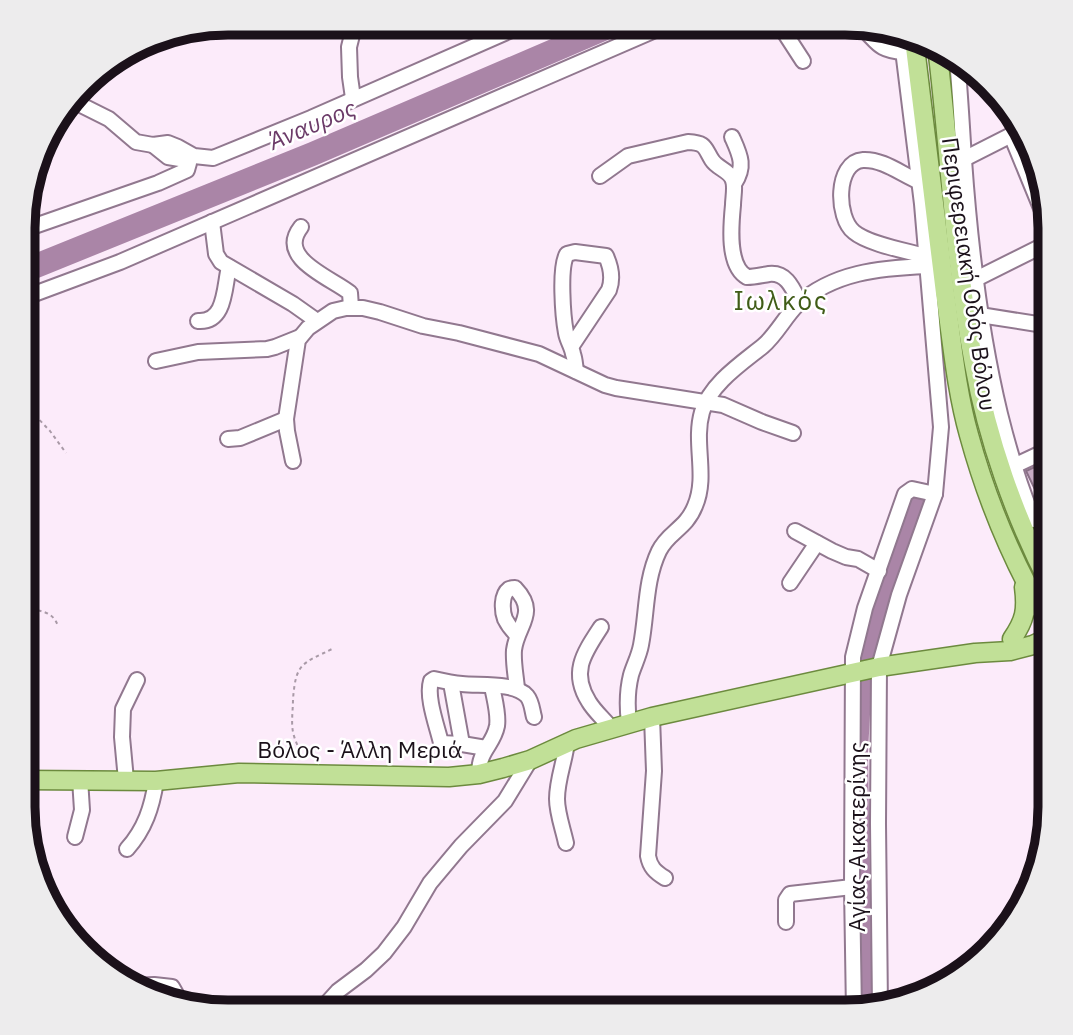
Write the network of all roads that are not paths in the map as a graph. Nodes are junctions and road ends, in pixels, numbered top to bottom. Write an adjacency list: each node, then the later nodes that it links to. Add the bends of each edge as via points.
1 (352, 35): 10 (street)
2 (499, 35): 10 (street)
3 (644, 35): 19 (street)
4 (786, 35): 8 (street)
5 (871, 37): 6 (street, via 883,49)
6 (908, 45): 17 (street, Αγίας Αικατερίνης); 50 (main road, Περιφερειακή Οδός Βόλου, via 927,140 963,411 992,504)
7 (938, 59): 48 (main road, Περιφερειακή Οδός Βόλου, via 974,365 1010,494)
8 (803, 61)
9 (958, 72): 15 (street)
10 (353, 98): 14 (street, via 217,157 194,156 168,143)
11 (80, 105): 14 (street, via 109,119 136,142)
12 (1013, 134): 15 (street)
13 (732, 137): 18 (street, via 741,162)
14 (153, 145): 20 (street, via 168,157 186,160 187,170)
15 (964, 159): 25 (street)
16 (600, 176): 18 (street, via 633,154 694,142 705,147)
17 (918, 181): 23 (street, Αγίας Αικατερίνης); 23 (street, via 880,161 862,160 845,174 841,199 845,221 856,234)
18 (734, 184): 27 (street, via 731,226 738,270 747,277 782,275)
19 (212, 222): 24 (street, via 216,254); 26 (street)
20 (35, 226)
21 (300, 227): 28 (street, via 295,244 301,260 350,293)
22 (1038, 248): 25 (street)
23 (926, 261): 27 (street, via 843,277); 44 (street, Αγίας Αικατερίνης, via 941,427)
24 (229, 267): 30 (street, via 219,312); 31 (street)
25 (976, 279): 29 (street)
26 (35, 294)
27 (800, 303): 37 (street)
28 (351, 307): 31 (street); 36 (street, via 540,355)
29 (980, 315): 32 (street); 43 (street)
30 (198, 321)
31 (317, 321): 33 (street)
32 (1038, 324)
33 (300, 337): 35 (street, via 267,349 198,352); 38 (street)
34 (571, 347): 34 (street, via 566,336 564,259 575,252 606,256 609,290); 36 (street)
35 (156, 361)
36 (576, 371): 37 (street, via 616,388)
37 (706, 402): 39 (street); 67 (street, via 700,428 700,494 687,521 664,542 654,561 641,648 629,682)
38 (286, 419): 40 (street); 42 (street)
39 (793, 433)
40 (228, 439)
41 (1038, 455): 43 (street)
42 (293, 461)
43 (1014, 466): 45 (street, via 1034,520)
44 (935, 494): 49 (street, via 912,489 906,493); 59 (street, Αγίας Αικατερίνης)
45 (1038, 518)
46 (795, 531): 47 (street)
47 (817, 542): 49 (street); 51 (street)
48 (1038, 561)
49 (879, 571): 60 (street, via 864,608)
50 (1024, 577): 52 (main road, Περιφερειακή Οδός Βόλου); 57 (main road, via 1026,610)
51 (790, 583)
52 (1038, 608)
53 (601, 627): 68 (street, via 578,672 589,702)
54 (1038, 632): 57 (main road, Βόλος - Άλλη Μεριά)
55 (516, 634): 64 (street)
56 (1038, 636): 58 (main road, Βόλος - Άλλη Μεριά, via 1010,651)
57 (1012, 639): 58 (main road, Βόλος - Άλλη Μεριά)
58 (975, 653): 59 (main road, Βόλος - Άλλη Μεριά)
59 (879, 667): 60 (main road, Βόλος - Άλλη Μεριά); 86 (street, Αγίας Αικατερίνης)
60 (852, 673): 65 (main road, Βόλος - Άλλη Μεριά); 82 (street)
61 (137, 680): 76 (street, via 123,709)
62 (451, 682): 63 (street); 70 (street); 70 (street, via 431,681 430,698 441,743)
63 (492, 686): 64 (street); 71 (street, via 497,727)
64 (517, 689): 66 (street, via 530,699)
65 (652, 717): 67 (main road, Βόλος - Άλλη Μεριά); 81 (street, via 654,771 648,856 655,872)
66 (534, 718)
67 (629, 723): 68 (main road, Βόλος - Άλλη Μεριά)
68 (611, 728): 69 (main road, Βόλος - Άλλη Μεριά)
69 (567, 742): 72 (main road, Βόλος - Άλλη Μεριά); 79 (street, via 557,799)
70 (462, 744): 71 (street)
71 (486, 748): 73 (street)
72 (530, 760): 73 (main road, Βόλος - Άλλη Μεριά); 87 (street, via 505,801 430,883 384,953)
73 (479, 774): 77 (main road, Βόλος - Άλλη Μεριά, via 230,773)
74 (80, 779): 75 (main road, Βόλος - Άλλη Μεριά); 76 (main road, Βόλος - Άλλη Μεριά); 78 (street, via 82,817)
75 (35, 780)
76 (126, 780): 77 (main road, Βόλος - Άλλη Μεριά)
77 (156, 781): 80 (street, via 146,821)
78 (75, 837)
79 (566, 844)
80 (127, 849)
81 (665, 878)
82 (852, 887): 83 (street, via 789,894); 88 (street)
83 (786, 922)
84 (154, 985): 85 (street, via 172,987)
85 (175, 992)
86 (880, 996)
87 (330, 1000)
88 (854, 1000)

